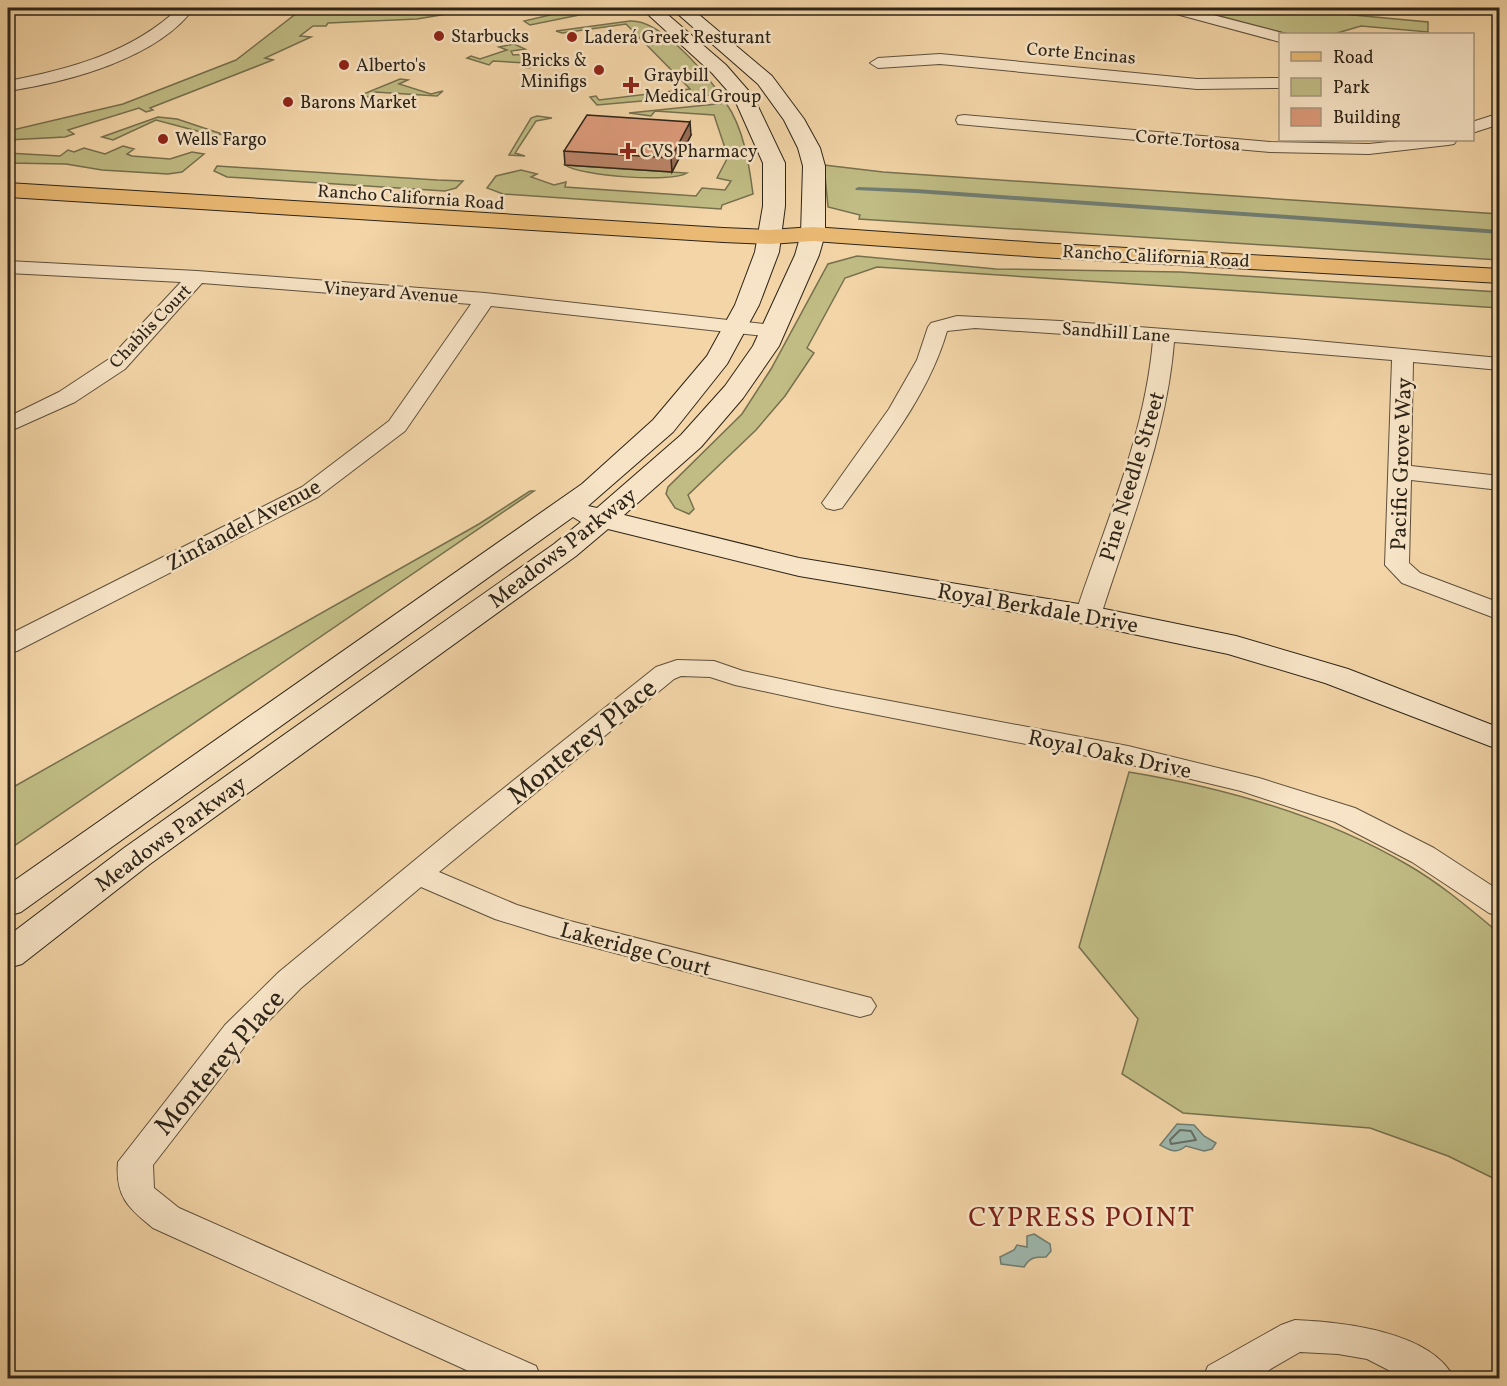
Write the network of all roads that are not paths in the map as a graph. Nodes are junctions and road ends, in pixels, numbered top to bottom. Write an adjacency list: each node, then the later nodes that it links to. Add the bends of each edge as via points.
1 (187, 8): 8 (street, via 160,32 126,51)
2 (650, 8): 15 (main road, Meadows Parkway, via 719,69 743,96 774,163)
3 (680, 8): 16 (main road, Meadows Parkway, via 765,80 794,119 814,166)
4 (1170, 8): 5 (street)
5 (1279, 36)
6 (878, 63): 7 (street, Corte Encinas, via 940,59 1197,84)
7 (1279, 83)
8 (8, 86)
9 (964, 120): 10 (street, Corte Tortosa, via 1270,147 1369,149)
10 (1439, 141)
11 (8, 173): 12 (main road, Rancho California Road)
12 (187, 182): 13 (main road, via 154,190); 15 (main road, Rancho California Road)
13 (8, 185)
14 (8, 190): 15 (main road, Rancho California Road)
15 (770, 229): 16 (main road, Rancho California Road); 21 (main road, Meadows Parkway, via 767,252)
16 (813, 234): 18 (main road, Rancho California Road); 22 (main road, Meadows Parkway)
17 (8, 267): 19 (street, Vineyard Avenue)
18 (1500, 276)
19 (197, 277): 20 (street, Vineyard Avenue); 26 (street, Chablis Court, via 117,364 67,397)
20 (485, 299): 21 (street, Vineyard Avenue); 33 (street, Zinfandel Avenue, via 397,426 310,492)
21 (736, 327): 22 (street, Vineyard Avenue); 30 (main road, Meadows Parkway, via 718,360)
22 (773, 331): 30 (main road, Meadows Parkway, via 734,392 691,441)
23 (1164, 335): 24 (street, Sandhill Lane); 29 (street, Sandhill Lane, via 975,322 938,327 928,360 900,410); 31 (street, Pine Needle Street, via 1153,415)
24 (1403, 357): 25 (street, Sandhill Lane); 27 (street, Pacific Grove Way)
25 (1500, 364)
26 (8, 425)
27 (1401, 472): 28 (street); 32 (street, Pacific Grove Way, via 1397,565 1412,578)
28 (1500, 483)
29 (834, 503)
30 (594, 507): 31 (main road, Royal Berkdale Drive, via 828,573); 38 (main road, Meadows Parkway); 40 (main road, Meadows Parkway, via 565,550 137,856)
31 (1091, 608): 35 (main road, Royal Berkdale Drive, via 1216,625 1396,678); 36 (main road, Royal Berkdale Drive, via 1310,667 1408,701)
32 (1500, 612)
33 (8, 645)
34 (697, 667): 37 (street, Monterey Place, via 665,673); 39 (street, Royal Oaks Drive, via 832,698 1128,754 1249,784 1345,815 1423,855)
35 (1500, 719)
36 (1500, 740)
37 (417, 874): 41 (street, Lakeridge Court, via 506,912 561,929); 42 (street, Monterey Place, via 290,980 237,1033 136,1162 133,1184 140,1197 166,1218)
38 (8, 903)
39 (1498, 904)
40 (8, 955)
41 (860, 1006)
42 (522, 1378)
43 (1222, 1378): 44 (street, via 1295,1336 1372,1344 1408,1360)
44 (1434, 1378)

